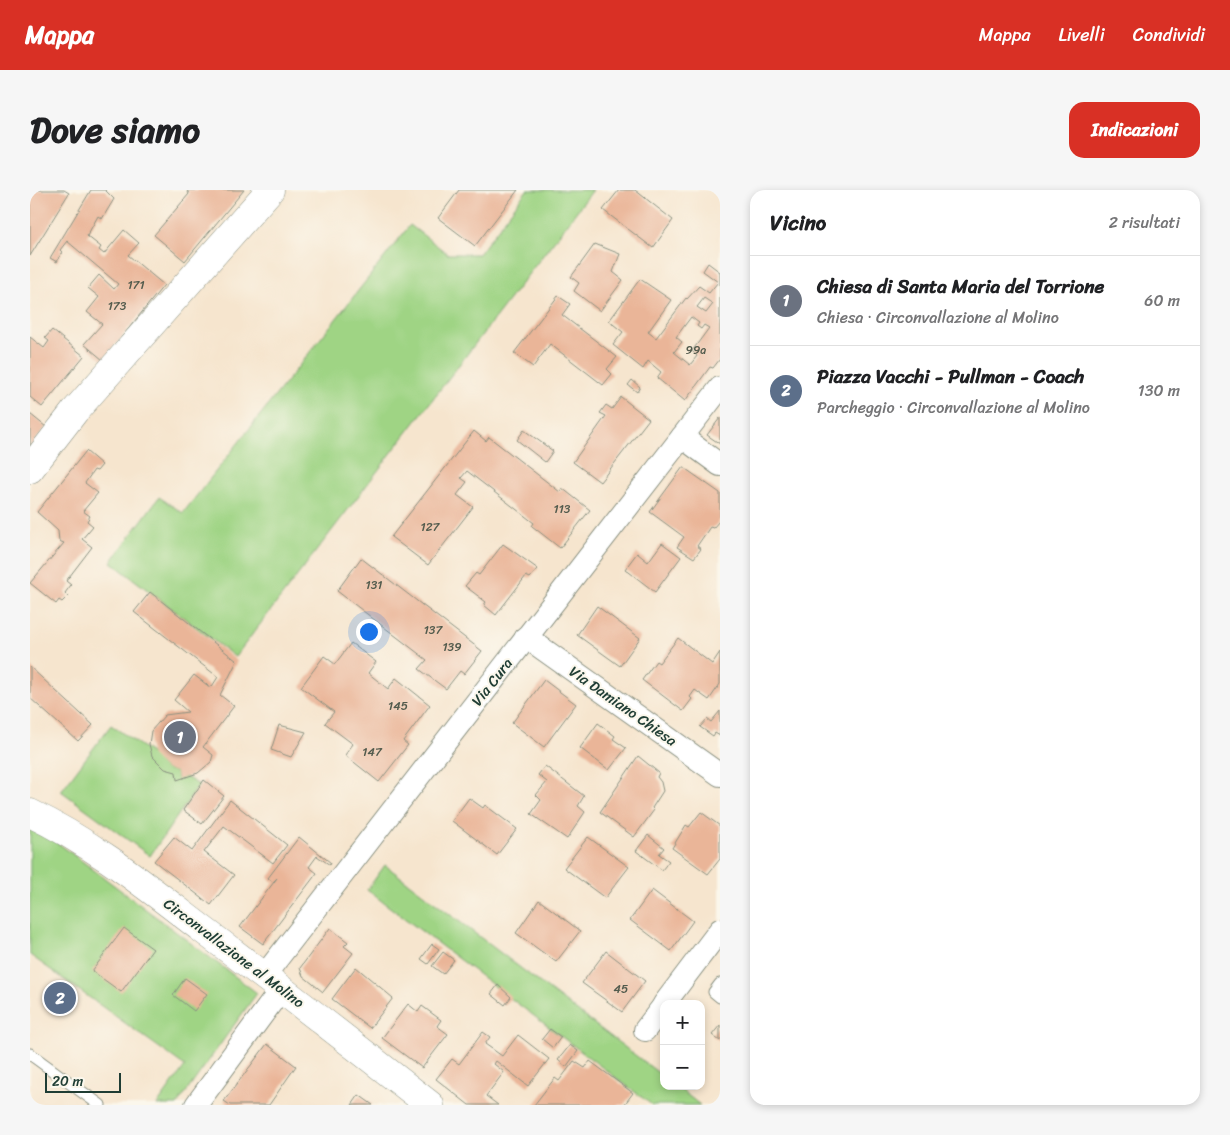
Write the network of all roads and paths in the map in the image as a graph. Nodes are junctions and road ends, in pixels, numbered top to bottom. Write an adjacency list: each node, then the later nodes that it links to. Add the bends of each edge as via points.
1 (270, 190): 5 (street, via 75,411)
2 (720, 388): 3 (street, Via Cura)
3 (682, 437): 4 (street); 6 (street, Via Cura)
4 (720, 465)
5 (30, 469)
6 (526, 638): 7 (street, Via Damiano Chiesa); 10 (street, Via Cura)
7 (720, 775)
8 (30, 814): 10 (street, Circonvallazione al Molino, via 106,857)
9 (720, 930): 13 (street)
10 (273, 982): 18 (street, Via Cura); 19 (street, Circonvallazione al Molino)
11 (720, 984): 12 (lane, via 714,992)
12 (720, 997)
13 (667, 1000)
14 (660, 1009): 15 (street)
15 (645, 1030)
16 (30, 1054): 17 (lane)
17 (100, 1105)
18 (196, 1105)
19 (430, 1105)

